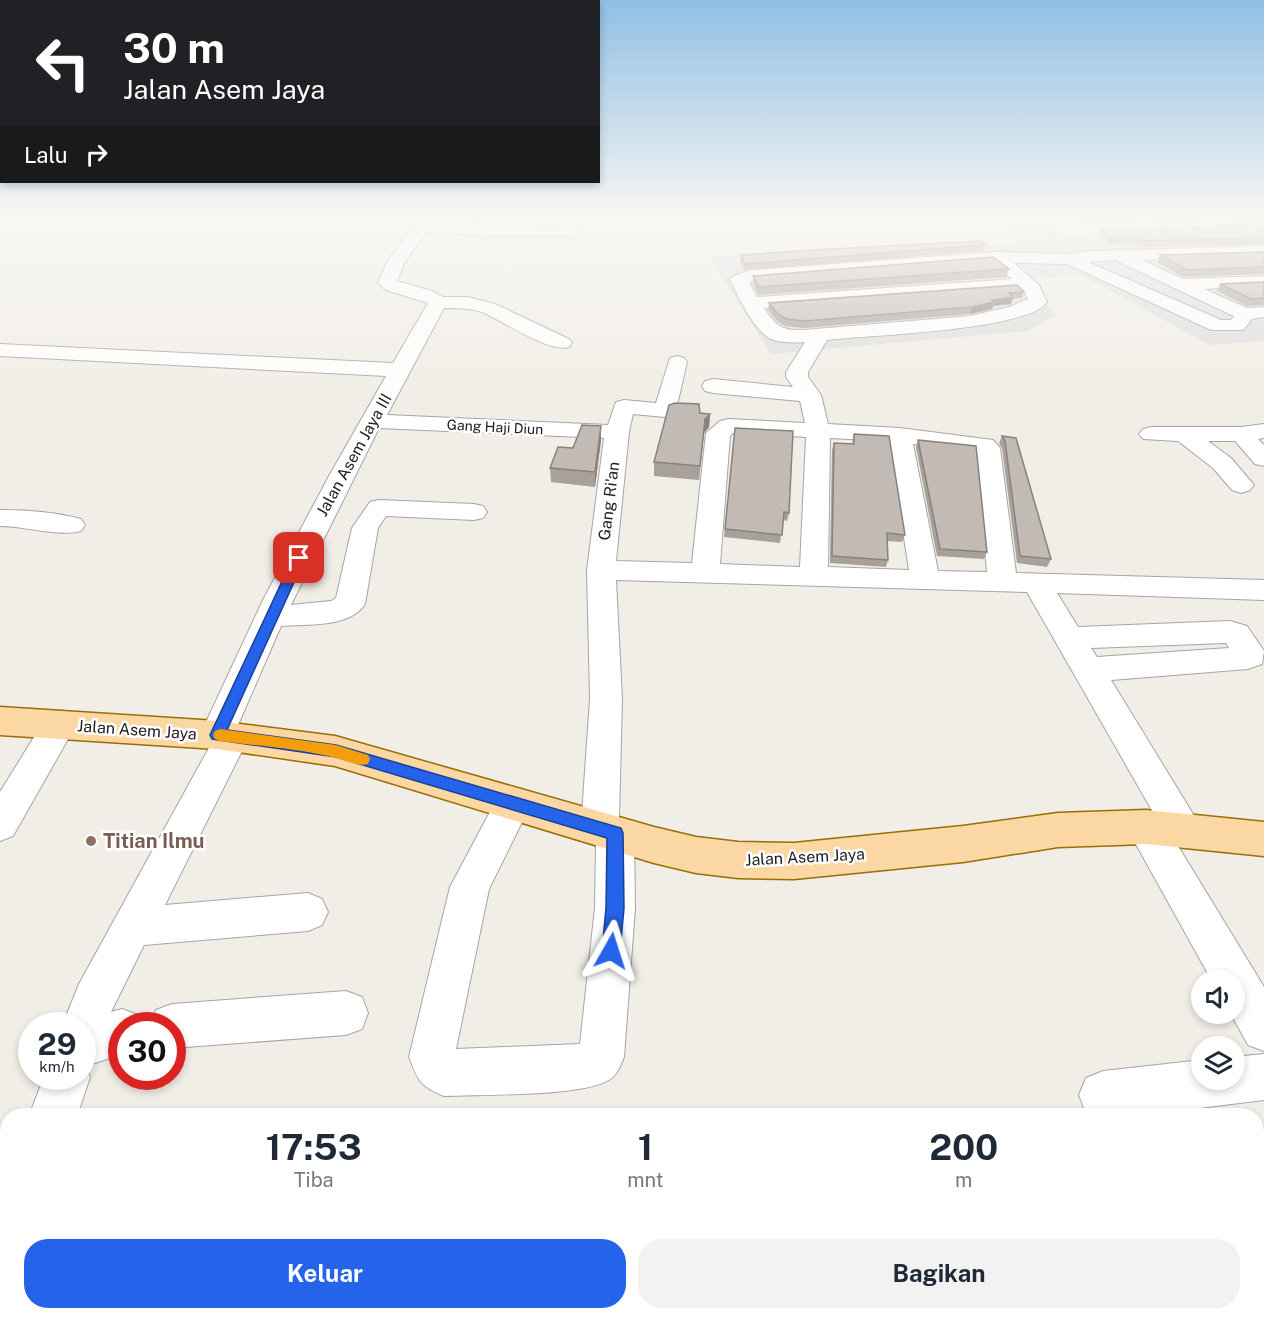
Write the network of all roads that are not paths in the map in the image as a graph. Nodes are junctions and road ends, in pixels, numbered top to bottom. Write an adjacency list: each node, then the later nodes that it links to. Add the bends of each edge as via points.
1 (388, 281): 9 (street, via 392,286)
2 (739, 281): 10 (street)
3 (1023, 281): 7 (street)
4 (1115, 281): 11 (street, via 1218,326 1236,326)
5 (1173, 281): 8 (street)
6 (1264, 281): 8 (street)
7 (1026, 283): 10 (street); 12 (street, via 1038,302 999,316 1008,328 1000,330 938,325)
8 (1180, 284): 11 (street)
9 (438, 302): 13 (street, via 488,308); 16 (street, Jalan Asem Jaya III)
10 (752, 303): 12 (street, via 770,330 779,335)
11 (1255, 313)
12 (820, 334): 18 (street, via 797,372)
13 (562, 343)
14 (0, 350): 16 (street)
15 (677, 362): 21 (street, Gang Ri'an, via 665,410 624,407)
16 (400, 370): 19 (street, Jalan Asem Jaya III)
17 (713, 386): 18 (street)
18 (810, 395): 20 (street)
19 (372, 421): 21 (street, Gang Haji Diun); 38 (street, Jalan Asem Jaya III)
20 (818, 430): 24 (street); 33 (street, via 728,426 718,433); 35 (street)
21 (617, 432): 32 (street, Gang Ri'an)
22 (1252, 432): 25 (street); 26 (street)
23 (1151, 434): 25 (street)
24 (900, 435): 34 (street); 36 (street, via 979,443 988,448)
25 (1185, 435): 27 (street, via 1222,463)
26 (1264, 459)
27 (1241, 485)
28 (474, 512): 38 (street, via 379,508 365,528 350,604 337,611)
29 (10, 518): 30 (street); 31 (street)
30 (72, 525)
31 (0, 538)
32 (602, 570): 33 (street); 47 (street, Gang Ri'an)
33 (705, 573): 35 (street)
34 (923, 573): 35 (street); 36 (street)
35 (814, 575)
36 (1014, 579): 37 (street); 39 (street)
37 (1264, 590)
38 (270, 616): 43 (street, Jalan Asem Jaya III)
39 (1069, 638): 40 (street); 40 (street, via 1230,632 1236,634 1251,656)
40 (1087, 670): 46 (street)
41 (0, 721): 42 (main road, Jalan Asem Jaya)
42 (59, 725): 43 (main road, Jalan Asem Jaya); 45 (street)
43 (225, 736): 44 (main road, Jalan Asem Jaya, via 336,751); 50 (street, Jalan Asem Jaya III)
44 (513, 804): 47 (main road, Jalan Asem Jaya); 47 (street, Gang Ri'an, via 470,887 432,1057 444,1073 580,1067 601,1057 615,908)
45 (0, 825)
46 (1166, 829): 47 (main road, Jalan Asem Jaya, via 1058,830 794,861 696,855); 48 (main road, Jalan Asem Jaya); 54 (street)
47 (608, 831)
48 (1264, 840)
49 (308, 912): 50 (street)
50 (131, 927): 51 (street, Jalan Asem Jaya III)
51 (89, 1012)
52 (346, 1013): 53 (street)
53 (186, 1025)
54 (1264, 1029)
55 (1264, 1077): 56 (street)
56 (1245, 1079)
57 (1191, 1085): 60 (street, via 1103,1095)
58 (63, 1090): 59 (street)
59 (56, 1108)
60 (1108, 1108)

